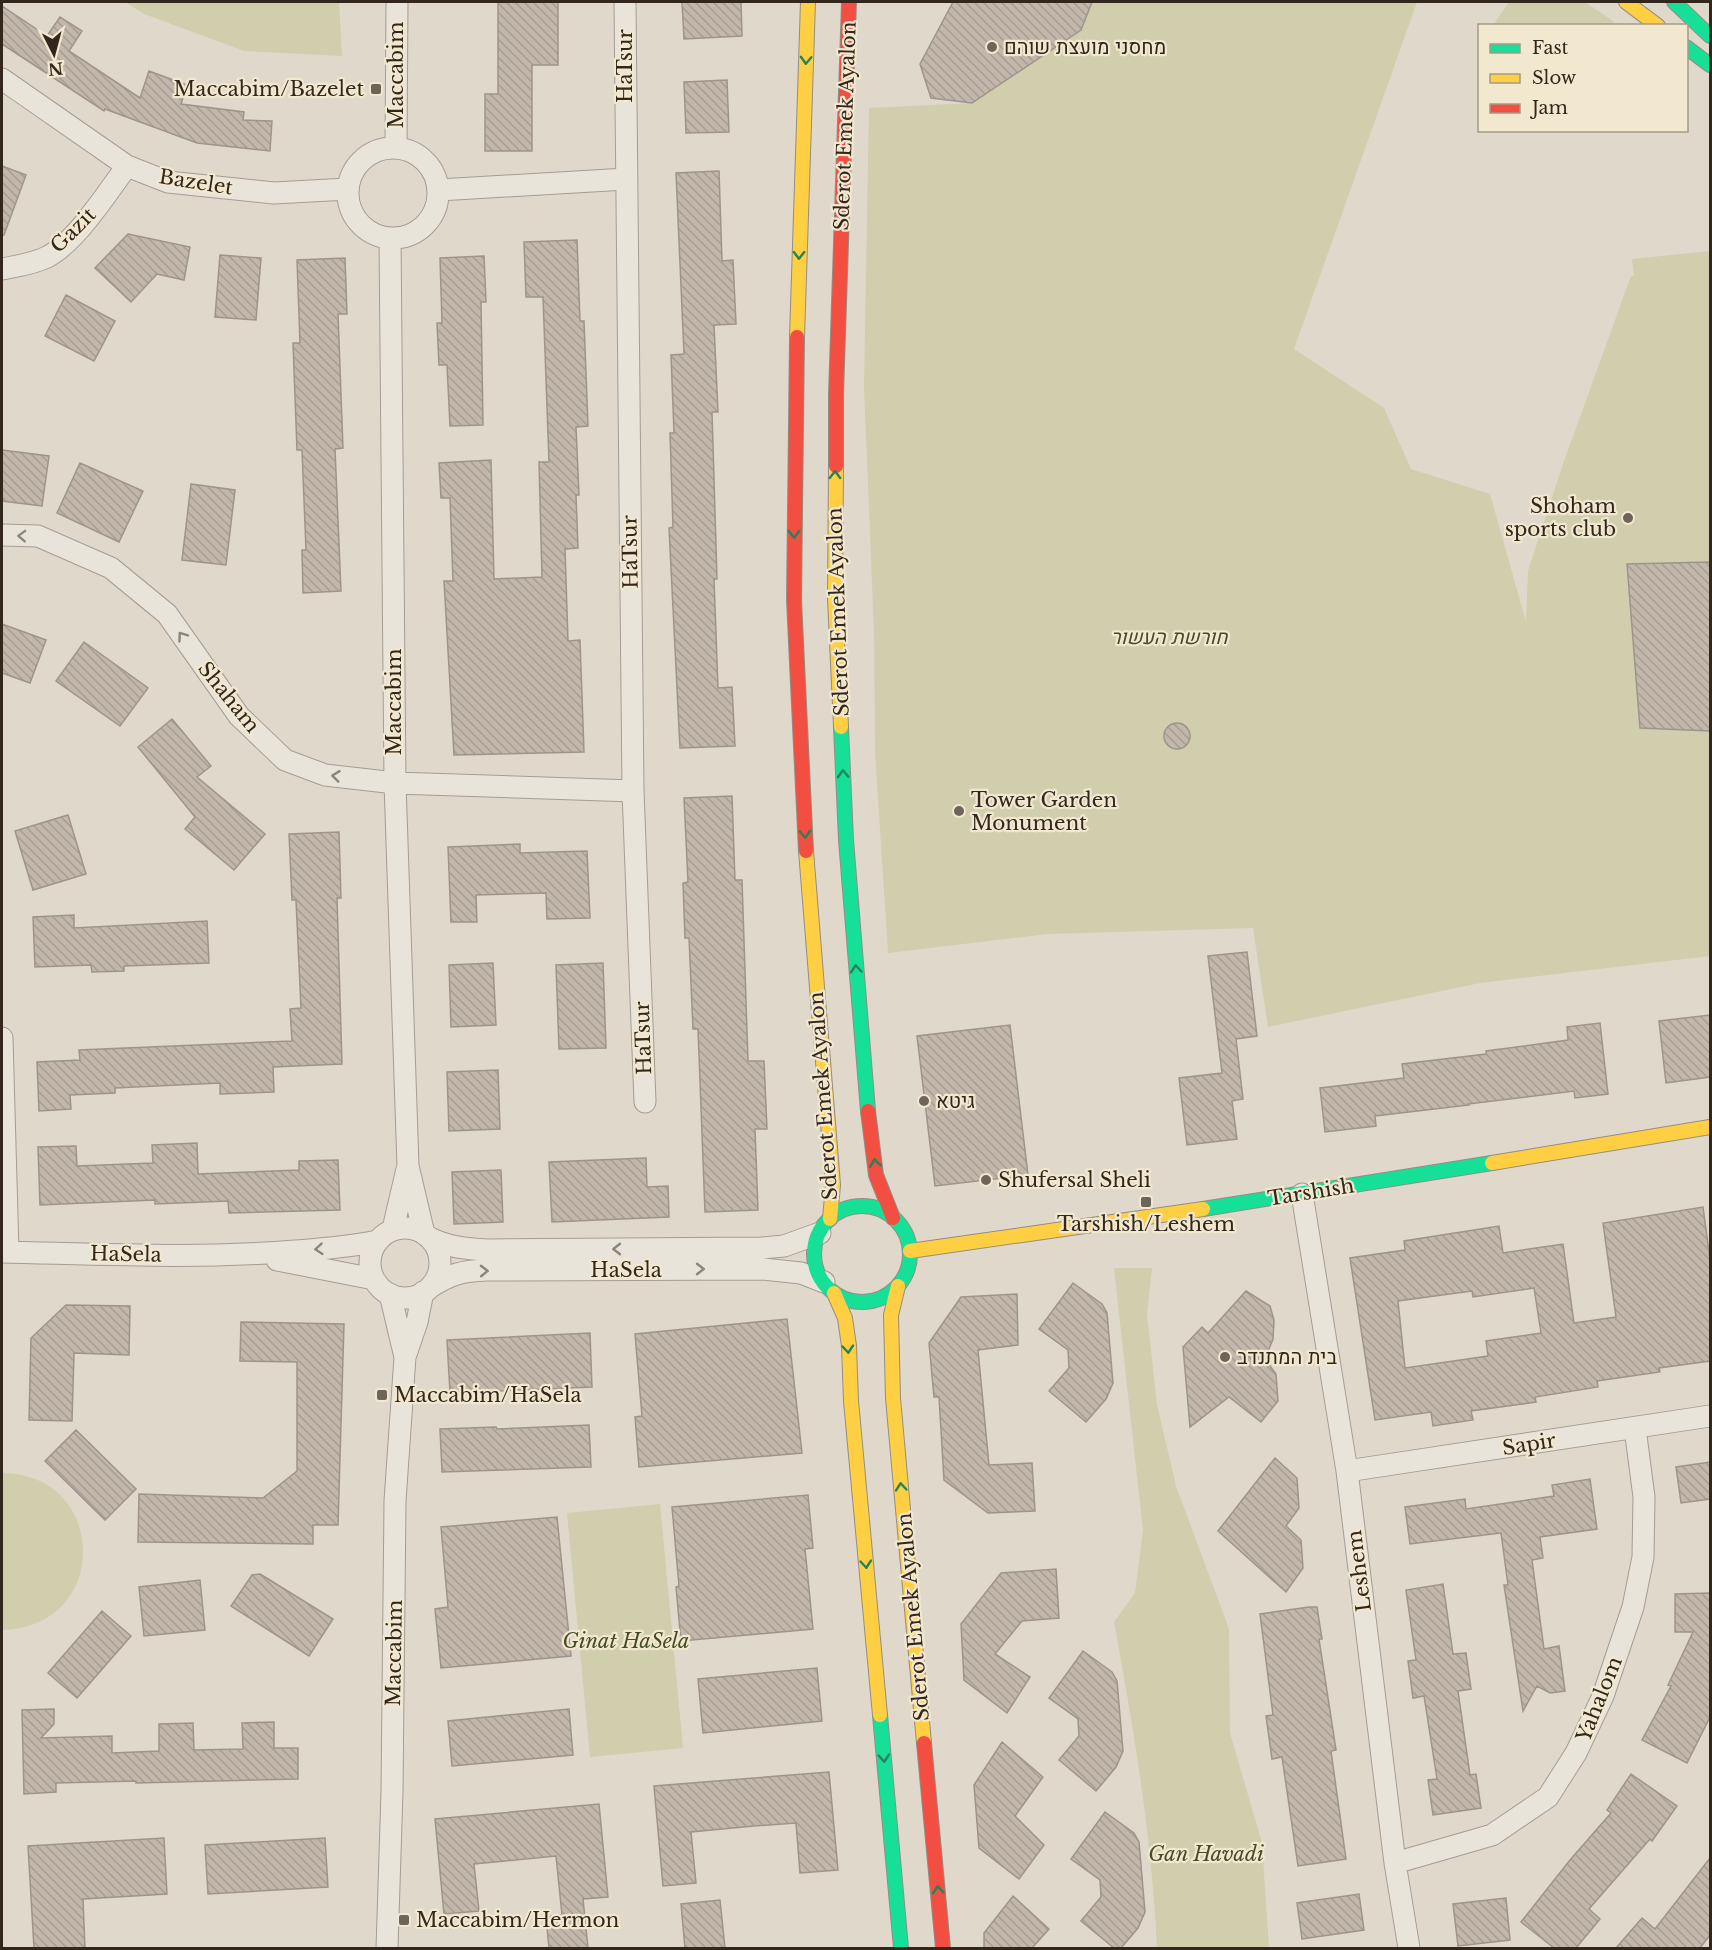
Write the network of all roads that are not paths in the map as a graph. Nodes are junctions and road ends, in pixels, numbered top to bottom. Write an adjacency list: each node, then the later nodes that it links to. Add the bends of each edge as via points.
1 (397, 2): 12 (street, Maccabim)
2 (625, 2): 14 (street, HaTsur)
3 (808, 2): 28 (main road, Sderot Emek Ayalon, one-way to 28, via 795,393 794,600 805,842 833,1185)
4 (849, 2): 27 (main road, Sderot Emek Ayalon, one-way to 4, via 876,1175 866,1090 846,840 835,598 836,394)
5 (1626, 2): 7 (main road)
6 (1674, 2): 8 (main road)
7 (1655, 24)
8 (1710, 36)
9 (1688, 48): 10 (main road)
10 (1710, 65)
11 (2, 79): 13 (street, Bazelet)
12 (396, 148): 15 (street, via 379,150 364,159 352,172); 16 (street, via 426,161)
13 (127, 166): 15 (street, Bazelet, via 168,182 205,187 274,193); 18 (street, Gazit, via 80,230 48,256)
14 (626, 179): 16 (street); 21 (street, HaTsur)
15 (348, 189): 17 (street, via 354,217 376,236)
16 (439, 190): 17 (street, via 437,206 425,225 406,237)
17 (390, 238): 20 (street, Maccabim)
18 (2, 269)
19 (2, 535): 20 (street, Shaham, one-way to 19, via 325,775 285,760 239,716 167,614 111,568 38,536)
20 (394, 783): 21 (street, Shaham); 25 (street, Maccabim)
21 (633, 791): 23 (street, HaTsur)
22 (2, 1038): 32 (street)
23 (645, 1102)
24 (1710, 1127): 26 (main road, Tarshish)
25 (408, 1166): 29 (street, Maccabim); 30 (street, Maccabim)
26 (1302, 1194): 31 (main road, Tarshish); 42 (street, Leshem)
27 (893, 1218): 28 (main road, via 885,1212 861,1207 845,1210); 31 (main road, via 906,1235)
28 (825, 1226): 30 (street, HaSela, one-way to 30, via 784,1246 762,1248 488,1250 442,1244); 36 (main road, via 814,1255 817,1272)
29 (385, 1235): 30 (street, via 405,1228); 33 (street, HaSela, one-way to 33, via 356,1246); 34 (street, via 369,1260)
30 (426, 1236): 37 (street, via 436,1246 440,1266)
31 (910, 1251): 35 (main road, via 907,1272)
32 (5, 1252): 33 (street, HaSela)
33 (250, 1255): 34 (street, HaSela)
34 (374, 1279): 38 (street)
35 (898, 1286): 36 (main road, via 885,1297 869,1302 840,1297); 46 (main road, Sderot Emek Ayalon, one-way to 35, via 893,1398 891,1315)
36 (829, 1288): 37 (street, HaSela, one-way to 36, via 449,1276 487,1270 773,1269 801,1273); 45 (main road, one-way to 45, via 845,1318 849,1346)
37 (426, 1290): 38 (street, via 406,1298); 39 (street, Maccabim)
38 (390, 1294): 39 (street, Maccabim)
39 (405, 1357): 44 (street, Maccabim, via 395,1501)
40 (1710, 1416): 41 (street, Sapir)
41 (1635, 1428): 42 (street, Sapir); 43 (street, Yahalom, via 1644,1497 1643,1557 1633,1607 1607,1685 1576,1753 1548,1797 1491,1835)
42 (1347, 1471): 43 (street, Leshem)
43 (1395, 1863): 47 (street, Leshem)
44 (387, 1948)
45 (901, 1948)
46 (944, 1948)
47 (1409, 1948)

